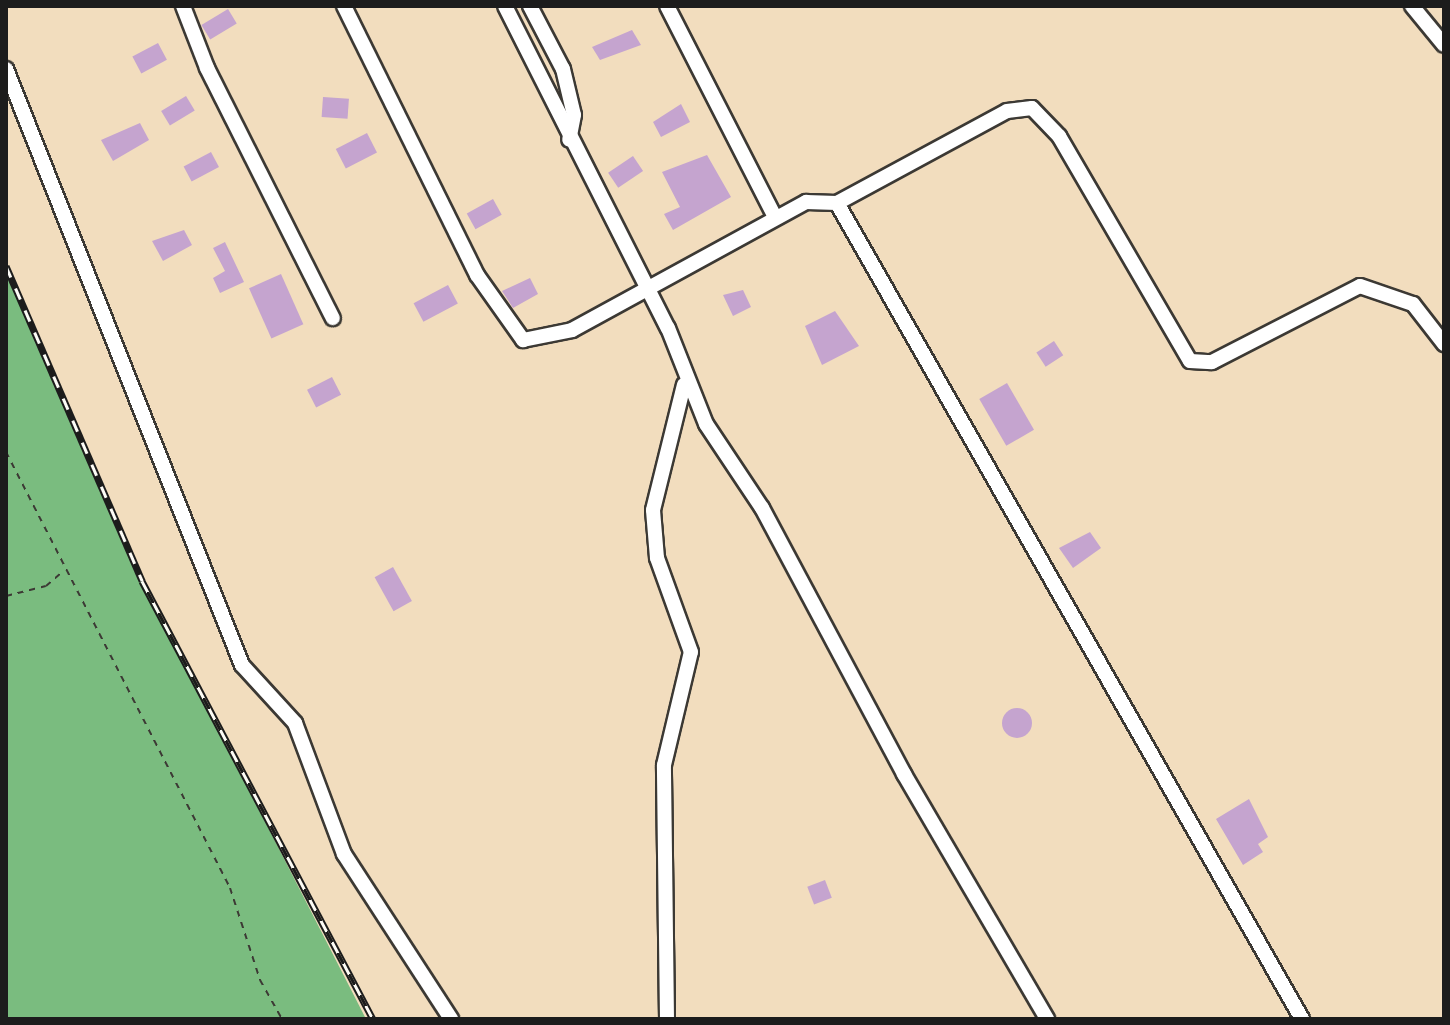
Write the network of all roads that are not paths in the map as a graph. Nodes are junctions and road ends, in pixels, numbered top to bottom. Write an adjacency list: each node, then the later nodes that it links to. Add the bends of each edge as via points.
1 (183, 6): 13 (street, via 207,68)
2 (344, 6): 12 (street, via 477,275 523,340 572,330)
3 (505, 6): 9 (street)
4 (530, 6): 9 (street, via 563,69 574,115)
5 (667, 6): 11 (street)
6 (1412, 6): 7 (street)
7 (1444, 45)
8 (6, 69): 16 (street, via 242,665 295,723 344,854)
9 (569, 142): 12 (street)
10 (837, 203): 11 (street, via 806,202); 14 (street, via 1007,111 1032,108 1059,136 1190,361 1212,362 1360,286 1413,304); 19 (street)
11 (775, 217): 12 (street)
12 (647, 287): 15 (street)
13 (333, 318)
14 (1444, 344)
15 (684, 384): 17 (street, via 653,510 657,558 691,652 664,765); 18 (street, via 762,508 904,774)
16 (451, 1019)
17 (667, 1019)
18 (1047, 1019)
19 (1302, 1019)

